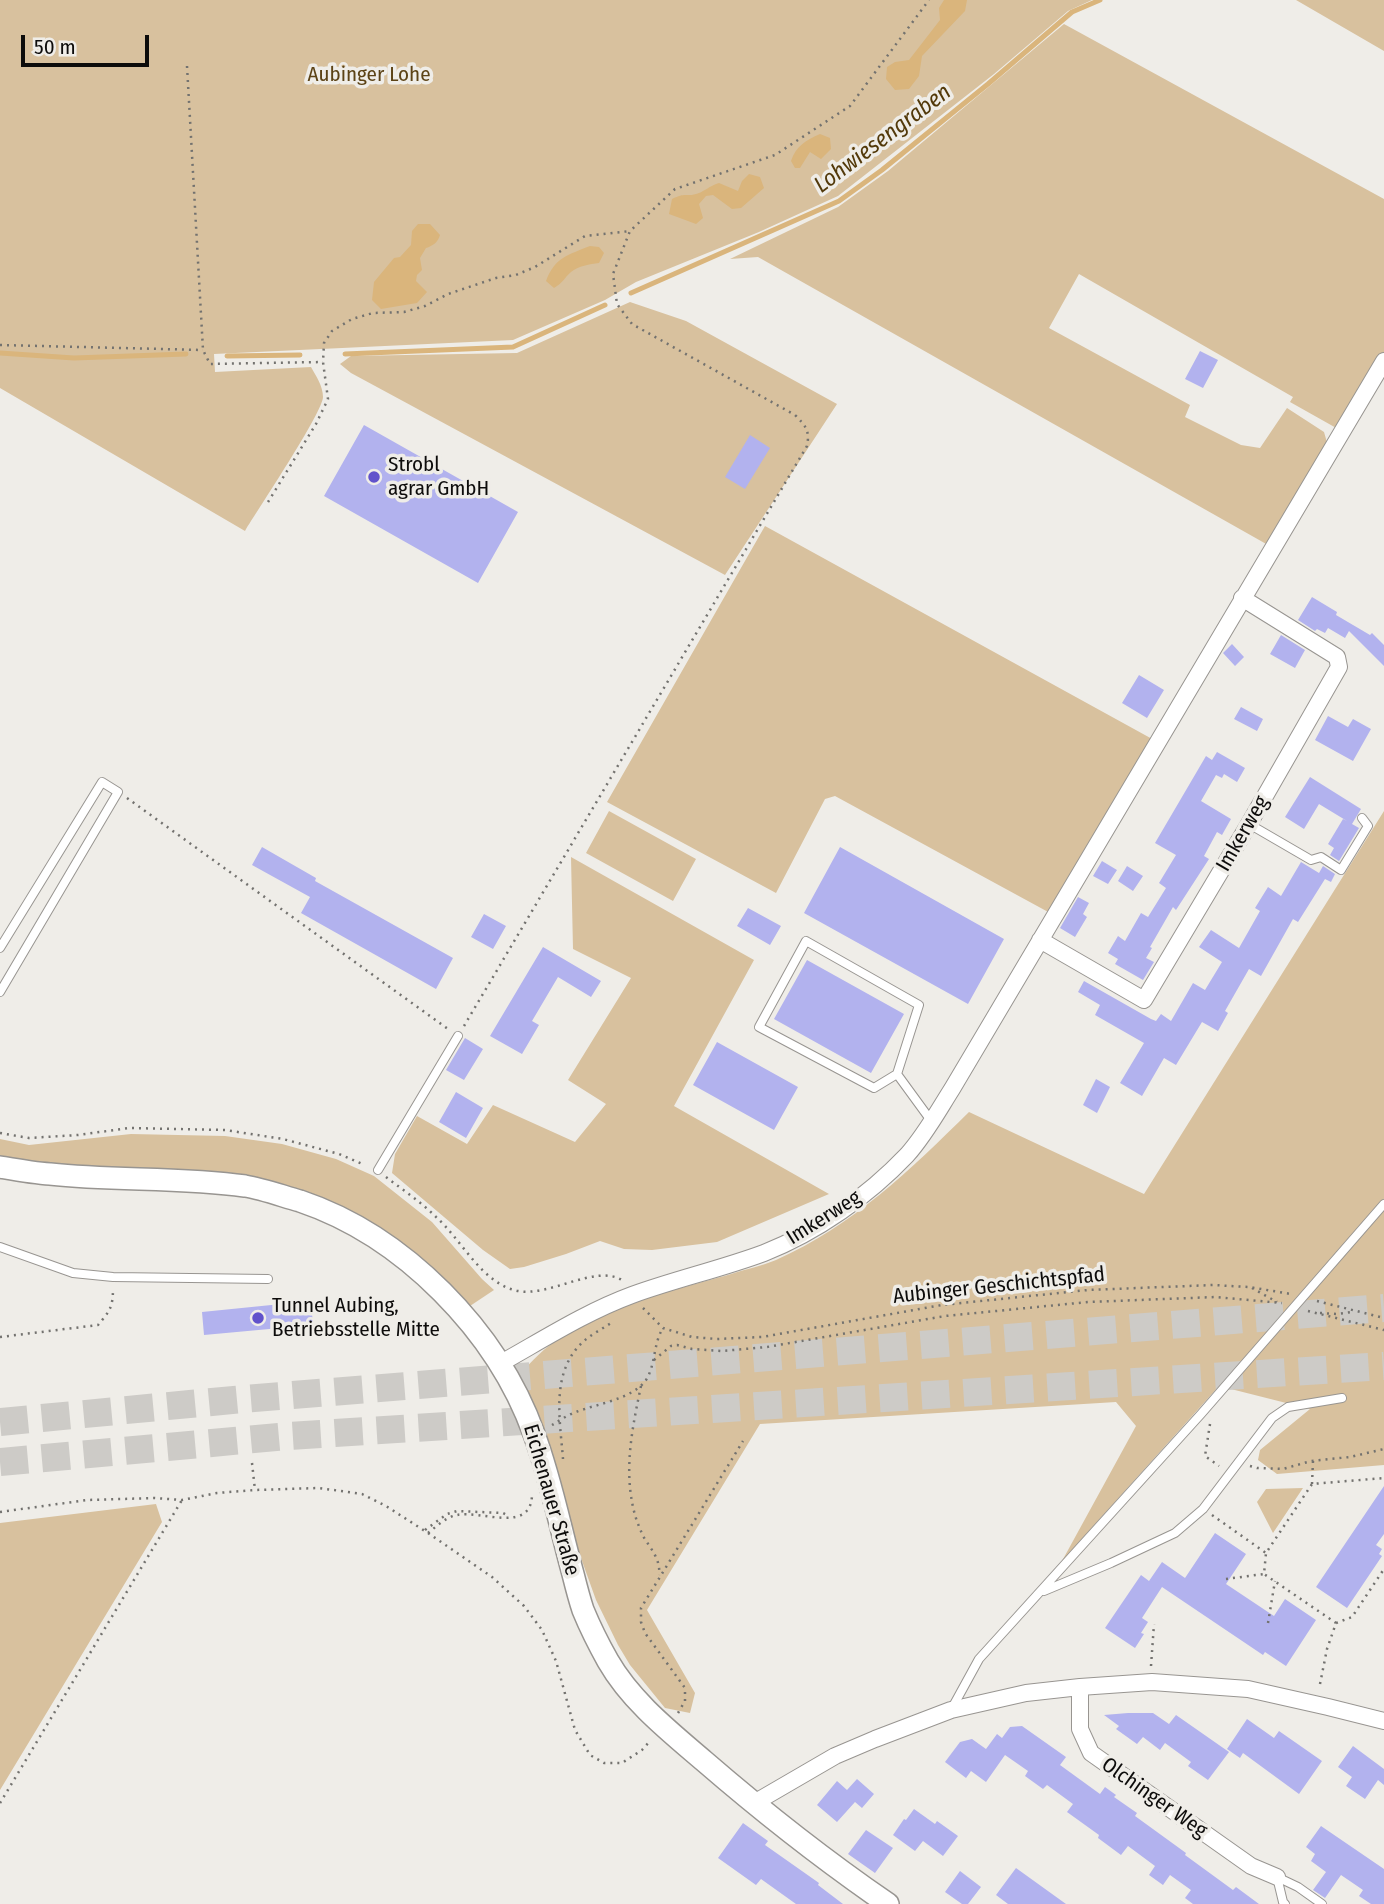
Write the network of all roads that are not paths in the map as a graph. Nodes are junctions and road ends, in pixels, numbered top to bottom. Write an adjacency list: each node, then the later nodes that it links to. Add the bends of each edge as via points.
1 (1384, 361): 2 (street, Imkerweg)
2 (1242, 598): 4 (street, Imkerweg, via 1337,657 1339,667); 5 (street, Imkerweg)
3 (1362, 818): 4 (lane, via 1368,826 1341,870 1321,857 1311,860)
4 (1250, 824): 5 (street, Imkerweg, via 1144,1000)
5 (1040, 940): 10 (street, Imkerweg)
6 (0, 948): 7 (lane, via 102,782 118,792)
7 (0, 992)
8 (458, 1036): 12 (lane)
9 (897, 1074): 9 (lane, via 919,1005 806,941 759,1027 874,1088); 10 (lane)
10 (932, 1122): 16 (street, Imkerweg, via 877,1184 809,1231 764,1252 597,1310)
11 (0, 1167): 16 (street, Eichenauer Straße, via 248,1187 301,1202 380,1240 414,1266 472,1325)
12 (378, 1170)
13 (1384, 1204): 18 (lane)
14 (0, 1247): 15 (lane, via 73,1273)
15 (268, 1279)
16 (500, 1363): 22 (street, Eichenauer Straße, via 535,1435 583,1610 609,1663 638,1702)
17 (1342, 1398): 18 (lane, via 1288,1407 1272,1418 1203,1509 1175,1533)
18 (1041, 1592): 20 (lane, via 979,1659)
19 (1080, 1687): 20 (street, via 1026,1693); 21 (street, via 1152,1682 1248,1689); 23 (street, Olchinger Weg, via 1080,1728 1091,1753 1251,1866)
20 (951, 1710): 22 (street, via 835,1756)
21 (1384, 1721)
22 (755, 1805): 24 (street, Eichenauer Straße)
23 (1277, 1877): 25 (lane); 26 (lane)
24 (888, 1904)
25 (1285, 1904)
26 (1322, 1904)

